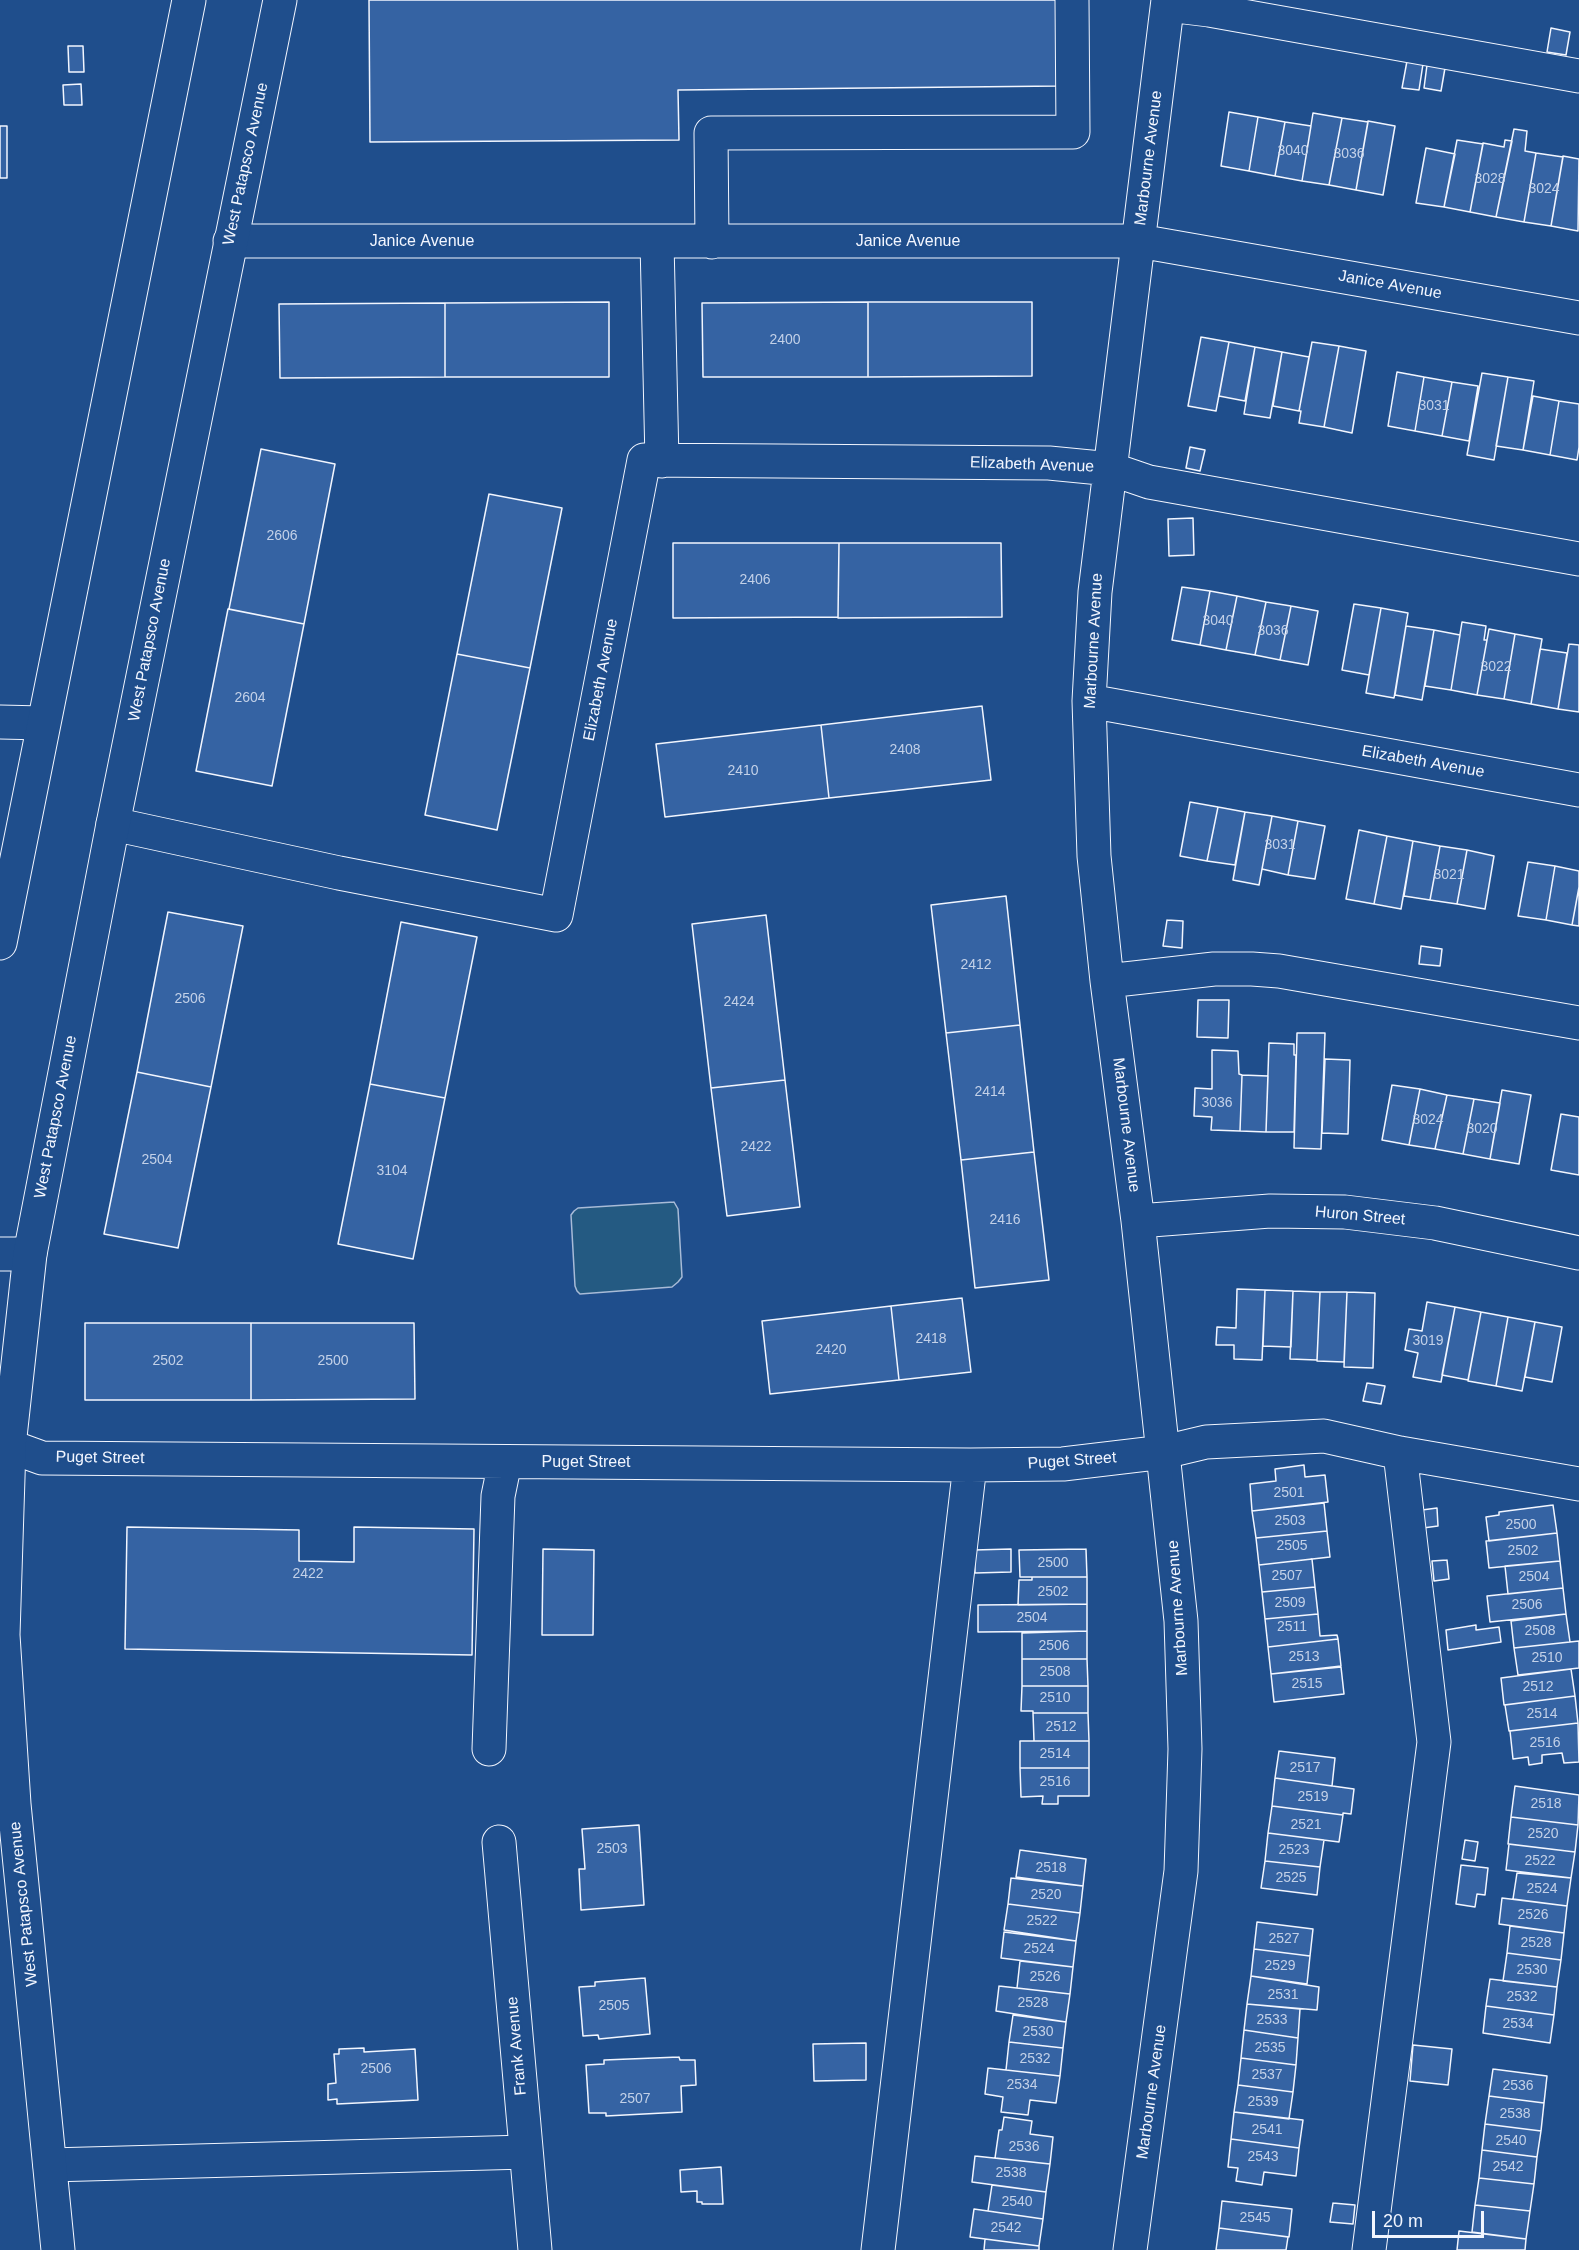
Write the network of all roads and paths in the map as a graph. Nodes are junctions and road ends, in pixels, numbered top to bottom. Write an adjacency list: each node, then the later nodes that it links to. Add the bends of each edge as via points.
1 (189, 0): 16 (street)
2 (280, 0): 6 (street, West Patapsco Avenue)
3 (1072, 0): 9 (street, via 1073,132 711,133)
4 (1168, 2): 5 (street); 7 (street, Marbourne Avenue)
5 (1579, 76)
6 (230, 241): 8 (street, Janice Avenue); 18 (street, West Patapsco Avenue)
7 (1139, 241): 9 (street, Janice Avenue); 10 (street, Janice Avenue); 12 (street, Marbourne Avenue)
8 (657, 242): 9 (street, Janice Avenue); 11 (street)
9 (712, 242)
10 (1579, 318)
11 (662, 461): 12 (street, Elizabeth Avenue, via 1049,463); 18 (street, Elizabeth Avenue, via 644,460 556,915)
12 (1111, 469): 13 (street, Elizabeth Avenue, via 1149,482); 14 (street, Marbourne Avenue, via 1095,592)
13 (1579, 560)
14 (1089, 701): 17 (street, Elizabeth Avenue); 20 (street, Marbourne Avenue, via 1094,856)
15 (0, 722): 16 (street)
16 (43, 723): 19 (street)
17 (1579, 790)
18 (113, 824): 24 (street, West Patapsco Avenue)
19 (0, 943)
20 (1107, 981): 21 (street, via 1214,969 1279,971); 22 (street, Marbourne Avenue)
21 (1579, 1023)
22 (1138, 1221): 23 (street, Huron Street, via 1270,1211 1345,1212 1436,1223); 26 (street, Marbourne Avenue)
23 (1579, 1253)
24 (15, 1254): 25 (street, West Patapsco Avenue)
25 (9, 1446): 28 (street, Puget Street, via 42,1458); 34 (street, West Patapsco Avenue, via 3,1635 14,1804)
26 (1164, 1452): 27 (street, Puget Street, via 1206,1442 1324,1436); 29 (street, Puget Street, via 1063,1464); 38 (street, Marbourne Avenue, via 1181,1621 1185,1749 1181,1870)
27 (1400, 1453): 30 (street, Puget Street); 39 (street, via 1434,1742)
28 (505, 1462): 29 (street, Puget Street); 31 (street, via 498,1496)
29 (970, 1466): 37 (street)
30 (1579, 1484)
31 (489, 1749)
32 (499, 1842): 33 (street, Frank Avenue)
33 (526, 2152): 34 (street); 36 (street, Frank Avenue)
34 (50, 2164): 35 (street, West Patapsco Avenue)
35 (58, 2250)
36 (535, 2250)
37 (878, 2250)
38 (1131, 2250)
39 (1369, 2250)

